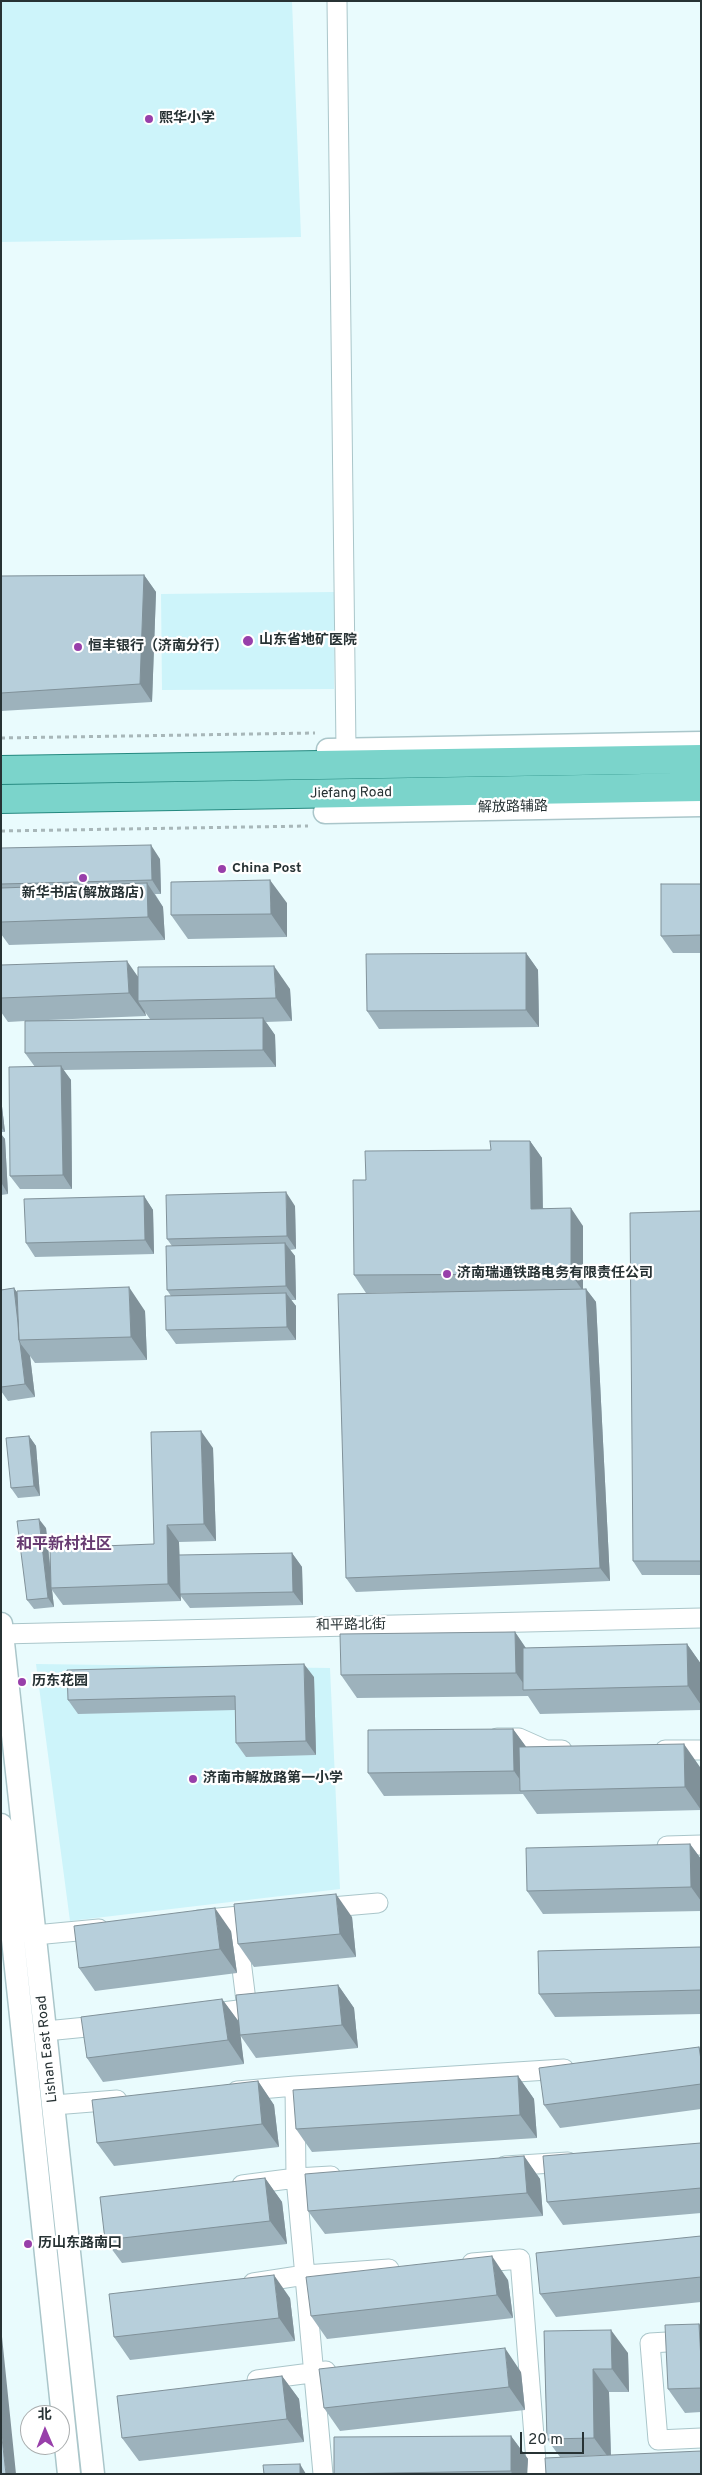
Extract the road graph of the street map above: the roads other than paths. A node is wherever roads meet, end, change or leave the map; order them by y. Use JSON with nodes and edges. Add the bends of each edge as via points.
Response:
{"nodes":[{"id":1,"x":337,"y":1,"type":"edge"},
{"id":2,"x":701,"y":743,"type":"edge"},
{"id":3,"x":337,"y":750,"type":"junction"},
{"id":4,"x":701,"y":759,"type":"edge"},
{"id":5,"x":296,"y":767,"type":"junction"},
{"id":6,"x":1,"y":770,"type":"edge"},
{"id":7,"x":701,"y":788,"type":"edge"},
{"id":8,"x":296,"y":794,"type":"junction"},
{"id":9,"x":1,"y":799,"type":"edge"},
{"id":10,"x":701,"y":805,"type":"edge"},
{"id":11,"x":325,"y":812,"type":"joint"},
{"id":12,"x":701,"y":1618,"type":"edge"},
{"id":13,"x":2,"y":1631,"type":"edge"},
{"id":14,"x":480,"y":1738,"type":"edge"},
{"id":15,"x":585,"y":1750,"type":"edge"},
{"id":16,"x":643,"y":1750,"type":"edge"},
{"id":17,"x":701,"y":1750,"type":"edge"},
{"id":18,"x":1,"y":1825,"type":"edge"},
{"id":19,"x":701,"y":1845,"type":"edge"},
{"id":20,"x":651,"y":1847,"type":"edge"},
{"id":21,"x":378,"y":1903,"type":"dead end"},
{"id":22,"x":302,"y":1910,"type":"edge"},
{"id":23,"x":274,"y":1913,"type":"edge"},
{"id":24,"x":236,"y":1916,"type":"junction"},
{"id":25,"x":178,"y":1922,"type":"edge"},
{"id":26,"x":121,"y":1927,"type":"edge"},
{"id":27,"x":35,"y":1935,"type":"junction"},
{"id":28,"x":285,"y":2005,"type":"edge"},
{"id":29,"x":247,"y":2009,"type":"junction"},
{"id":30,"x":190,"y":2016,"type":"edge"},
{"id":31,"x":122,"y":2023,"type":"edge"},
{"id":32,"x":46,"y":2031,"type":"junction"},
{"id":33,"x":582,"y":2068,"type":"edge"},
{"id":34,"x":295,"y":2086,"type":"junction"},
{"id":35,"x":218,"y":2092,"type":"edge"},
{"id":36,"x":131,"y":2099,"type":"edge"},
{"id":37,"x":54,"y":2105,"type":"junction"},
{"id":38,"x":582,"y":2161,"type":"edge"},
{"id":39,"x":484,"y":2167,"type":"edge"},
{"id":40,"x":346,"y":2175,"type":"edge"},
{"id":41,"x":296,"y":2178,"type":"junction"},
{"id":42,"x":220,"y":2188,"type":"edge"},
{"id":43,"x":452,"y":2264,"type":"edge"},
{"id":44,"x":403,"y":2268,"type":"edge"},
{"id":45,"x":305,"y":2275,"type":"junction"},
{"id":46,"x":238,"y":2285,"type":"edge"},
{"id":47,"x":701,"y":2340,"type":"edge"},
{"id":48,"x":528,"y":2354,"type":"junction"},
{"id":49,"x":508,"y":2355,"type":"edge"},
{"id":50,"x":343,"y":2369,"type":"edge"},
{"id":51,"x":314,"y":2372,"type":"junction"},
{"id":52,"x":238,"y":2383,"type":"edge"},
{"id":53,"x":701,"y":2438,"type":"edge"},
{"id":54,"x":534,"y":2442,"type":"junction"},
{"id":55,"x":515,"y":2443,"type":"dead end"},
{"id":56,"x":340,"y":2452,"type":"edge"},
{"id":57,"x":321,"y":2453,"type":"junction"},
{"id":58,"x":69,"y":2474,"type":"edge"},
{"id":59,"x":93,"y":2474,"type":"edge"},
{"id":60,"x":323,"y":2474,"type":"edge"},
{"id":61,"x":537,"y":2474,"type":"edge"}],
"edges":[{"from":1,"to":3,"type":"street"},
{"from":2,"to":3,"type":"street"},
{"from":3,"to":5,"type":"main road"},
{"from":4,"to":5,"type":"main road","name":"Jiefang Road"},
{"from":5,"to":6,"type":"main road","name":"Jiefang Road"},
{"from":7,"to":8,"type":"main road","name":"Jiefang Road"},
{"from":8,"to":9,"type":"main road","name":"Jiefang Road"},
{"from":8,"to":11,"type":"main road"},
{"from":10,"to":11,"type":"street","name":"解放路辅路"},
{"from":12,"to":13,"type":"street","name":"和平路北街"},
{"from":13,"to":27,"type":"street","name":"Lishan East Road"},
{"from":14,"to":15,"type":"street","via":[[518,1738],[546,1750]]},
{"from":16,"to":17,"type":"street"},
{"from":18,"to":58,"type":"street","name":"Lishan East Road"},
{"from":19,"to":20,"type":"street"},
{"from":21,"to":22,"type":"street"},
{"from":23,"to":24,"type":"street"},
{"from":24,"to":25,"type":"street"},
{"from":24,"to":29,"type":"street"},
{"from":26,"to":27,"type":"street"},
{"from":27,"to":32,"type":"street","name":"Lishan East Road"},
{"from":28,"to":29,"type":"street"},
{"from":29,"to":30,"type":"street"},
{"from":31,"to":32,"type":"street"},
{"from":32,"to":37,"type":"street","name":"Lishan East Road"},
{"from":33,"to":34,"type":"street"},
{"from":34,"to":35,"type":"street"},
{"from":34,"to":41,"type":"street"},
{"from":36,"to":37,"type":"street"},
{"from":37,"to":59,"type":"street","name":"Lishan East Road"},
{"from":38,"to":39,"type":"street"},
{"from":40,"to":41,"type":"street"},
{"from":41,"to":42,"type":"street"},
{"from":41,"to":45,"type":"street"},
{"from":43,"to":48,"type":"street","via":[[520,2259]]},
{"from":44,"to":45,"type":"street"},
{"from":45,"to":46,"type":"street"},
{"from":45,"to":51,"type":"street"},
{"from":47,"to":53,"type":"street","via":[[650,2343],[658,2440]]},
{"from":48,"to":49,"type":"street"},
{"from":48,"to":54,"type":"street"},
{"from":50,"to":51,"type":"street"},
{"from":51,"to":52,"type":"street"},
{"from":51,"to":57,"type":"street"},
{"from":54,"to":55,"type":"street"},
{"from":54,"to":61,"type":"street"},
{"from":56,"to":57,"type":"street"},
{"from":57,"to":60,"type":"street"}]}
